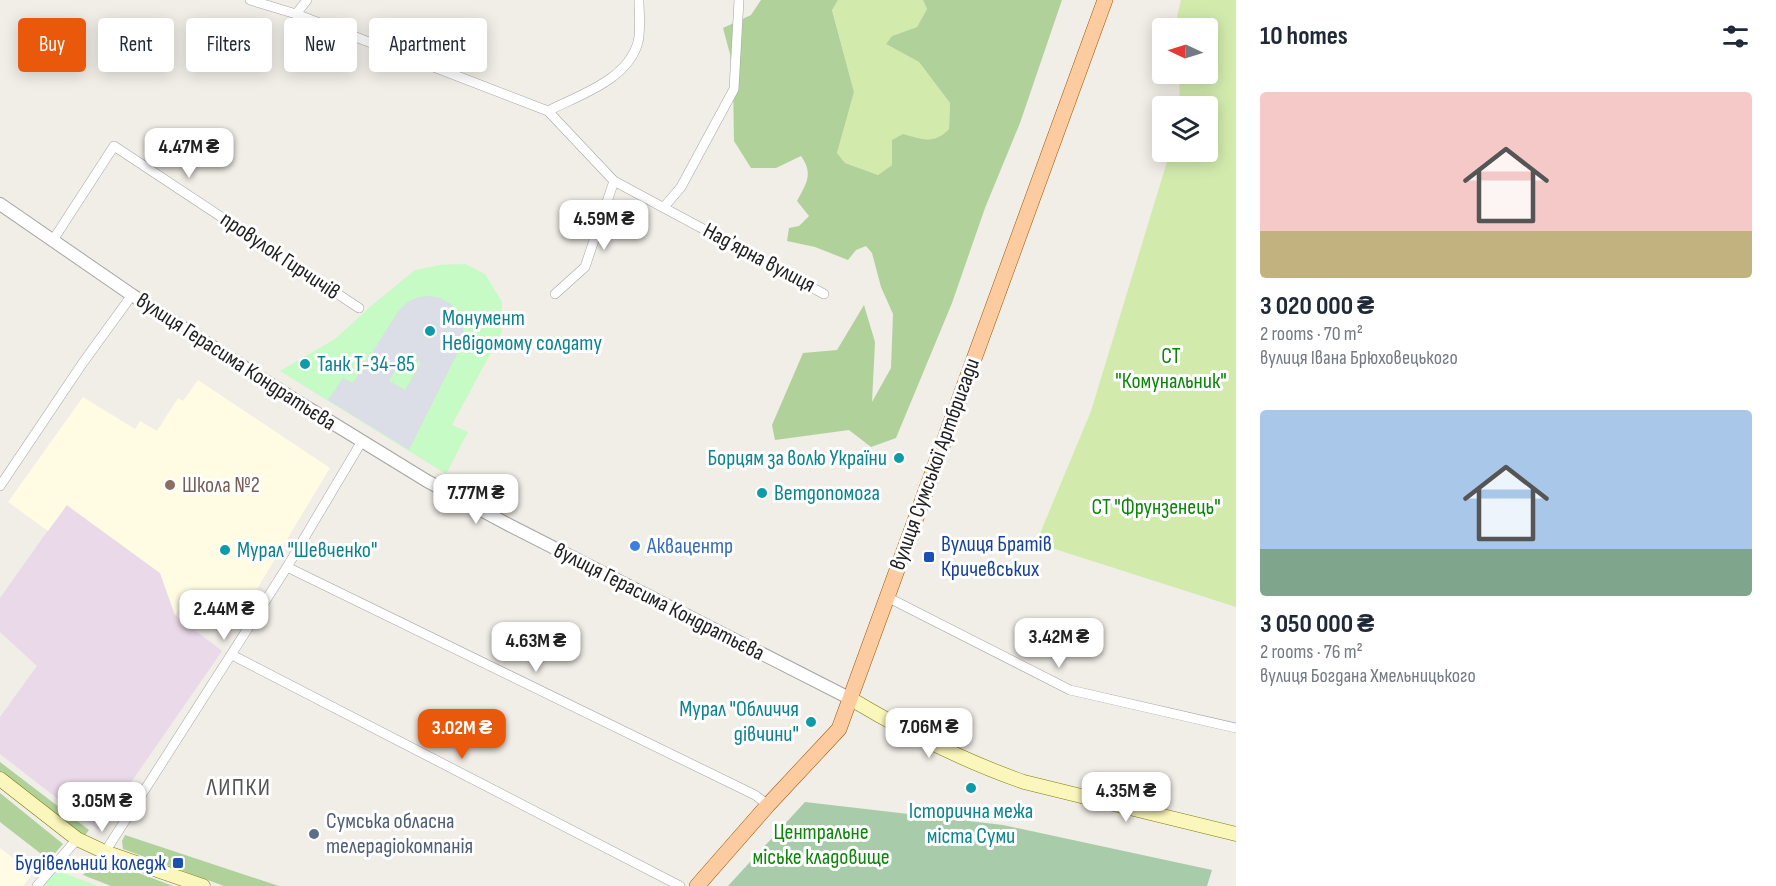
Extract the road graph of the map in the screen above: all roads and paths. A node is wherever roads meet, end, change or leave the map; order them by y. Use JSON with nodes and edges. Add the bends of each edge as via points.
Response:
{"nodes":[{"id":1,"x":250,"y":0,"type":"edge"},
{"id":2,"x":307,"y":0,"type":"edge"},
{"id":3,"x":639,"y":0,"type":"edge"},
{"id":4,"x":739,"y":0,"type":"edge"},
{"id":5,"x":1106,"y":0,"type":"edge"},
{"id":6,"x":296,"y":14,"type":"junction"},
{"id":7,"x":548,"y":111,"type":"junction"},
{"id":8,"x":614,"y":181,"type":"junction"},
{"id":9,"x":0,"y":204,"type":"edge"},
{"id":10,"x":664,"y":207,"type":"junction"},
{"id":11,"x":53,"y":240,"type":"junction"},
{"id":12,"x":555,"y":294,"type":"dead end"},
{"id":13,"x":824,"y":294,"type":"dead end"},
{"id":14,"x":132,"y":295,"type":"junction"},
{"id":15,"x":359,"y":308,"type":"dead end"},
{"id":16,"x":362,"y":441,"type":"junction"},
{"id":17,"x":0,"y":486,"type":"edge"},
{"id":18,"x":287,"y":567,"type":"junction"},
{"id":19,"x":887,"y":597,"type":"junction"},
{"id":20,"x":232,"y":655,"type":"junction"},
{"id":21,"x":851,"y":699,"type":"junction"},
{"id":22,"x":1236,"y":728,"type":"edge"},
{"id":23,"x":0,"y":779,"type":"edge"},
{"id":24,"x":768,"y":805,"type":"junction"},
{"id":25,"x":1236,"y":834,"type":"edge"},
{"id":26,"x":76,"y":839,"type":"junction"},
{"id":27,"x":105,"y":852,"type":"junction"},
{"id":28,"x":37,"y":886,"type":"edge"},
{"id":29,"x":204,"y":886,"type":"edge"},
{"id":30,"x":680,"y":886,"type":"edge"},
{"id":31,"x":697,"y":886,"type":"edge"}],
"edges":[{"from":1,"to":6,"type":"street","name":"Надʼярна вулиця"},
{"from":2,"to":6,"type":"street"},
{"from":3,"to":7,"type":"street","via":[[638,42],[628,61],[609,79]]},
{"from":4,"to":10,"type":"street","via":[[734,89],[681,187]]},
{"from":5,"to":19,"type":"main road","name":"вулиця Сумської Артбригади"},
{"from":6,"to":7,"type":"street","name":"Надʼярна вулиця"},
{"from":7,"to":8,"type":"street","name":"Надʼярна вулиця"},
{"from":8,"to":10,"type":"street","name":"Надʼярна вулиця"},
{"from":8,"to":12,"type":"street","via":[[585,267]]},
{"from":9,"to":11,"type":"street","name":"вулиця Герасима Кондратьєва"},
{"from":10,"to":13,"type":"street","name":"Надʼярна вулиця"},
{"from":11,"to":14,"type":"street","name":"вулиця Герасима Кондратьєва"},
{"from":11,"to":15,"type":"street","name":"провулок Гирчичів","via":[[114,146]]},
{"from":14,"to":16,"type":"street","name":"вулиця Герасима Кондратьєва"},
{"from":14,"to":17,"type":"street"},
{"from":16,"to":18,"type":"street"},
{"from":16,"to":21,"type":"street","name":"вулиця Герасима Кондратьєва","via":[[426,481],[511,526]]},
{"from":18,"to":20,"type":"street"},
{"from":18,"to":24,"type":"street","via":[[755,795]]},
{"from":19,"to":21,"type":"main road","name":"вулиця Сумської Артбригади"},
{"from":19,"to":22,"type":"street","via":[[1070,690]]},
{"from":20,"to":27,"type":"street"},
{"from":20,"to":30,"type":"street"},
{"from":21,"to":24,"type":"main road","name":"вулиця Сумської Артбригади","via":[[839,729]]},
{"from":21,"to":25,"type":"main road","name":"вулиця Герасима Кондратьєва","via":[[894,725],[998,773]]},
{"from":23,"to":26,"type":"main road"},
{"from":24,"to":31,"type":"main road","name":"вулиця Сумської Артбригади"},
{"from":26,"to":27,"type":"main road"},
{"from":26,"to":28,"type":"street"},
{"from":27,"to":29,"type":"main road"}]}
